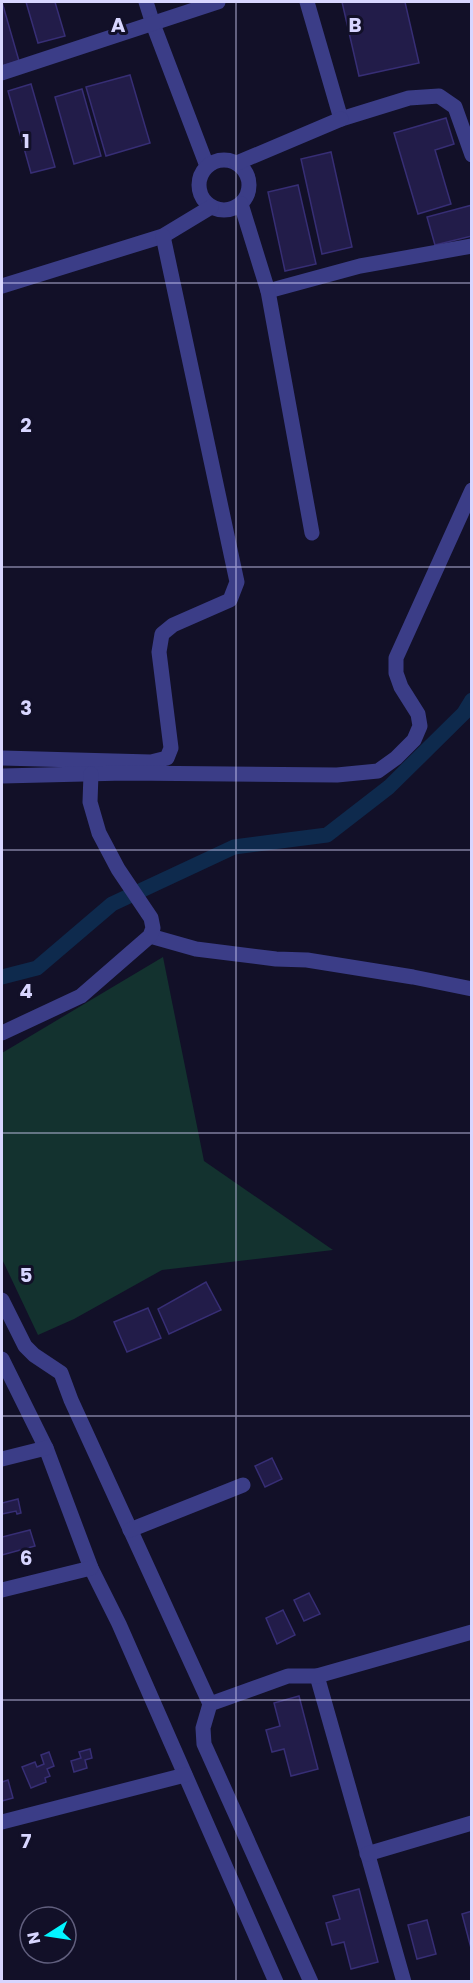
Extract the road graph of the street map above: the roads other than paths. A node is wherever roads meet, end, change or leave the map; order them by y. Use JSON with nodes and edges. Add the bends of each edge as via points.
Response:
{"nodes":[{"id":1,"x":146,"y":2,"type":"edge"},
{"id":2,"x":218,"y":2,"type":"edge"},
{"id":3,"x":307,"y":2,"type":"edge"},
{"id":4,"x":153,"y":24,"type":"junction"},
{"id":5,"x":2,"y":73,"type":"edge"},
{"id":6,"x":341,"y":119,"type":"junction"},
{"id":7,"x":471,"y":155,"type":"edge"},
{"id":8,"x":237,"y":163,"type":"junction"},
{"id":9,"x":207,"y":166,"type":"junction"},
{"id":10,"x":241,"y":204,"type":"junction"},
{"id":11,"x":212,"y":207,"type":"junction"},
{"id":12,"x":163,"y":237,"type":"junction"},
{"id":13,"x":471,"y":246,"type":"edge"},
{"id":14,"x":2,"y":286,"type":"edge"},
{"id":15,"x":268,"y":291,"type":"junction"},
{"id":16,"x":471,"y":490,"type":"edge"},
{"id":17,"x":312,"y":533,"type":"dead end"},
{"id":18,"x":2,"y":758,"type":"edge"},
{"id":19,"x":91,"y":774,"type":"junction"},
{"id":20,"x":2,"y":776,"type":"edge"},
{"id":21,"x":150,"y":936,"type":"junction"},
{"id":22,"x":471,"y":989,"type":"edge"},
{"id":23,"x":2,"y":1033,"type":"edge"},
{"id":24,"x":2,"y":1300,"type":"edge"},
{"id":25,"x":2,"y":1359,"type":"edge"},
{"id":26,"x":46,"y":1448,"type":"junction"},
{"id":27,"x":2,"y":1459,"type":"edge"},
{"id":28,"x":243,"y":1485,"type":"dead end"},
{"id":29,"x":130,"y":1530,"type":"junction"},
{"id":30,"x":91,"y":1568,"type":"junction"},
{"id":31,"x":2,"y":1590,"type":"edge"},
{"id":32,"x":471,"y":1632,"type":"edge"},
{"id":33,"x":316,"y":1676,"type":"junction"},
{"id":34,"x":210,"y":1704,"type":"junction"},
{"id":35,"x":185,"y":1776,"type":"junction"},
{"id":36,"x":2,"y":1822,"type":"edge"},
{"id":37,"x":471,"y":1823,"type":"edge"},
{"id":38,"x":367,"y":1854,"type":"junction"},
{"id":39,"x":276,"y":1982,"type":"edge"},
{"id":40,"x":311,"y":1982,"type":"edge"},
{"id":41,"x":404,"y":1982,"type":"edge"}],
"edges":[{"from":1,"to":4,"type":"street"},
{"from":2,"to":4,"type":"street"},
{"from":3,"to":6,"type":"street"},
{"from":4,"to":5,"type":"street"},
{"from":4,"to":9,"type":"street"},
{"from":6,"to":7,"type":"street","via":[[409,99],[439,96],[455,107]]},
{"from":6,"to":8,"type":"street"},
{"from":8,"to":9,"type":"street","via":[[217,161]]},
{"from":8,"to":10,"type":"street","via":[[250,188]]},
{"from":9,"to":11,"type":"street","via":[[199,188]]},
{"from":10,"to":11,"type":"street","via":[[227,211]]},
{"from":10,"to":15,"type":"street"},
{"from":11,"to":12,"type":"street"},
{"from":12,"to":14,"type":"street"},
{"from":12,"to":18,"type":"street","via":[[237,582],[230,600],[173,625],[162,634],[159,652],[171,748],[167,758],[152,762]]},
{"from":13,"to":15,"type":"street","via":[[360,266]]},
{"from":15,"to":17,"type":"street"},
{"from":16,"to":19,"type":"street","via":[[396,658],[396,673],[418,714],[420,726],[414,740],[387,766],[378,771],[338,775]]},
{"from":19,"to":20,"type":"street"},
{"from":19,"to":21,"type":"street","via":[[94,818],[109,854],[151,918]]},
{"from":21,"to":22,"type":"street","via":[[195,949],[307,960]]},
{"from":21,"to":23,"type":"street","via":[[81,996]]},
{"from":24,"to":29,"type":"street","via":[[25,1346],[61,1373]]},
{"from":25,"to":26,"type":"street"},
{"from":26,"to":27,"type":"street"},
{"from":26,"to":30,"type":"street"},
{"from":28,"to":29,"type":"street"},
{"from":29,"to":34,"type":"street"},
{"from":30,"to":31,"type":"street"},
{"from":30,"to":35,"type":"street","via":[[120,1624]]},
{"from":32,"to":33,"type":"street"},
{"from":33,"to":34,"type":"street","via":[[288,1676]]},
{"from":33,"to":38,"type":"street"},
{"from":34,"to":40,"type":"street","via":[[203,1728],[204,1744]]},
{"from":35,"to":36,"type":"street"},
{"from":35,"to":39,"type":"street"},
{"from":37,"to":38,"type":"street"},
{"from":38,"to":41,"type":"street"}]}
